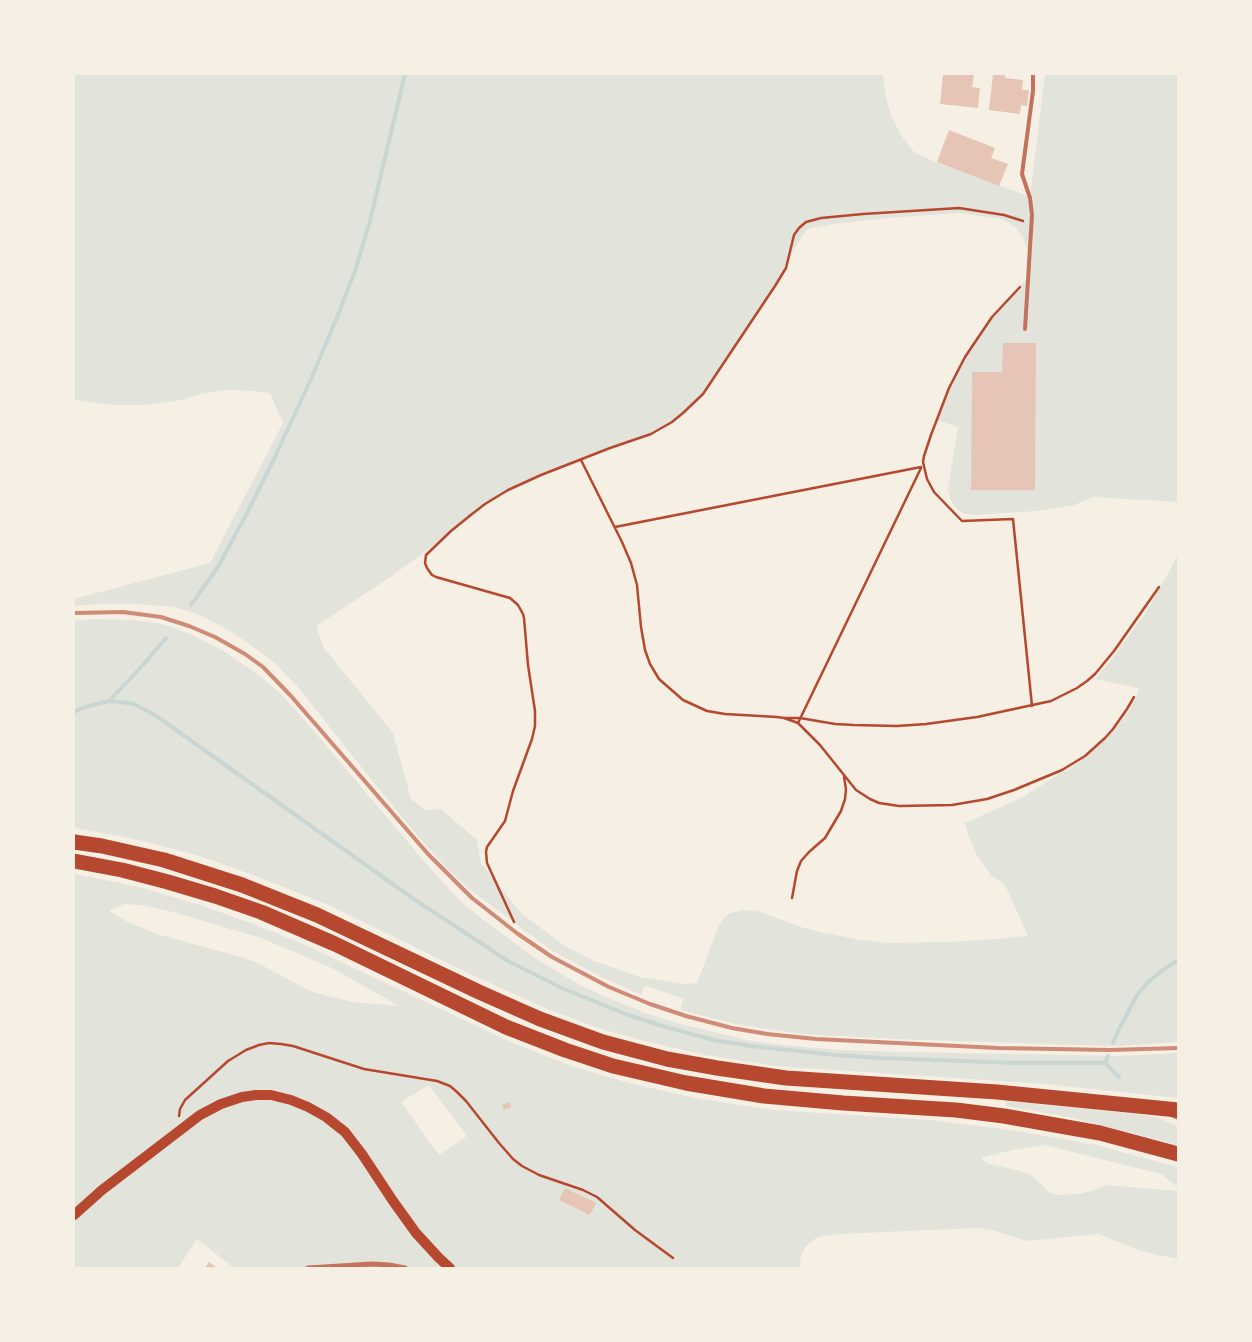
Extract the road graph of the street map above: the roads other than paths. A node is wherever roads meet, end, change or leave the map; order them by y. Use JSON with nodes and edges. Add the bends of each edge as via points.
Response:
{"nodes":[{"id":1,"x":1033,"y":74,"type":"edge"},
{"id":2,"x":1025,"y":329,"type":"dead end"},
{"id":3,"x":74,"y":842,"type":"edge"},
{"id":4,"x":74,"y":862,"type":"edge"},
{"id":5,"x":1150,"y":1107,"type":"junction"},
{"id":6,"x":1178,"y":1110,"type":"edge"},
{"id":7,"x":1178,"y":1118,"type":"edge"},
{"id":8,"x":1178,"y":1154,"type":"edge"},
{"id":9,"x":74,"y":1216,"type":"edge"},
{"id":10,"x":308,"y":1268,"type":"edge"},
{"id":11,"x":405,"y":1268,"type":"edge"},
{"id":12,"x":450,"y":1268,"type":"edge"}],
"edges":[{"from":1,"to":2,"type":"lane","via":[[1022,174],[1032,216]]},
{"from":3,"to":5,"type":"highway","via":[[164,860],[242,885],[317,915],[533,1016],[651,1055],[724,1070],[786,1078],[997,1092]]},
{"from":4,"to":8,"type":"highway","via":[[175,884],[260,912],[335,944],[513,1030],[613,1066],[764,1096],[1004,1116],[1092,1132]]},
{"from":5,"to":6,"type":"highway"},
{"from":5,"to":7,"type":"lane"},
{"from":9,"to":12,"type":"main road","via":[[92,1198],[200,1115],[237,1098],[266,1095],[296,1102],[338,1126],[362,1154],[426,1245]]},
{"from":10,"to":11,"type":"street","via":[[372,1264]]}]}
